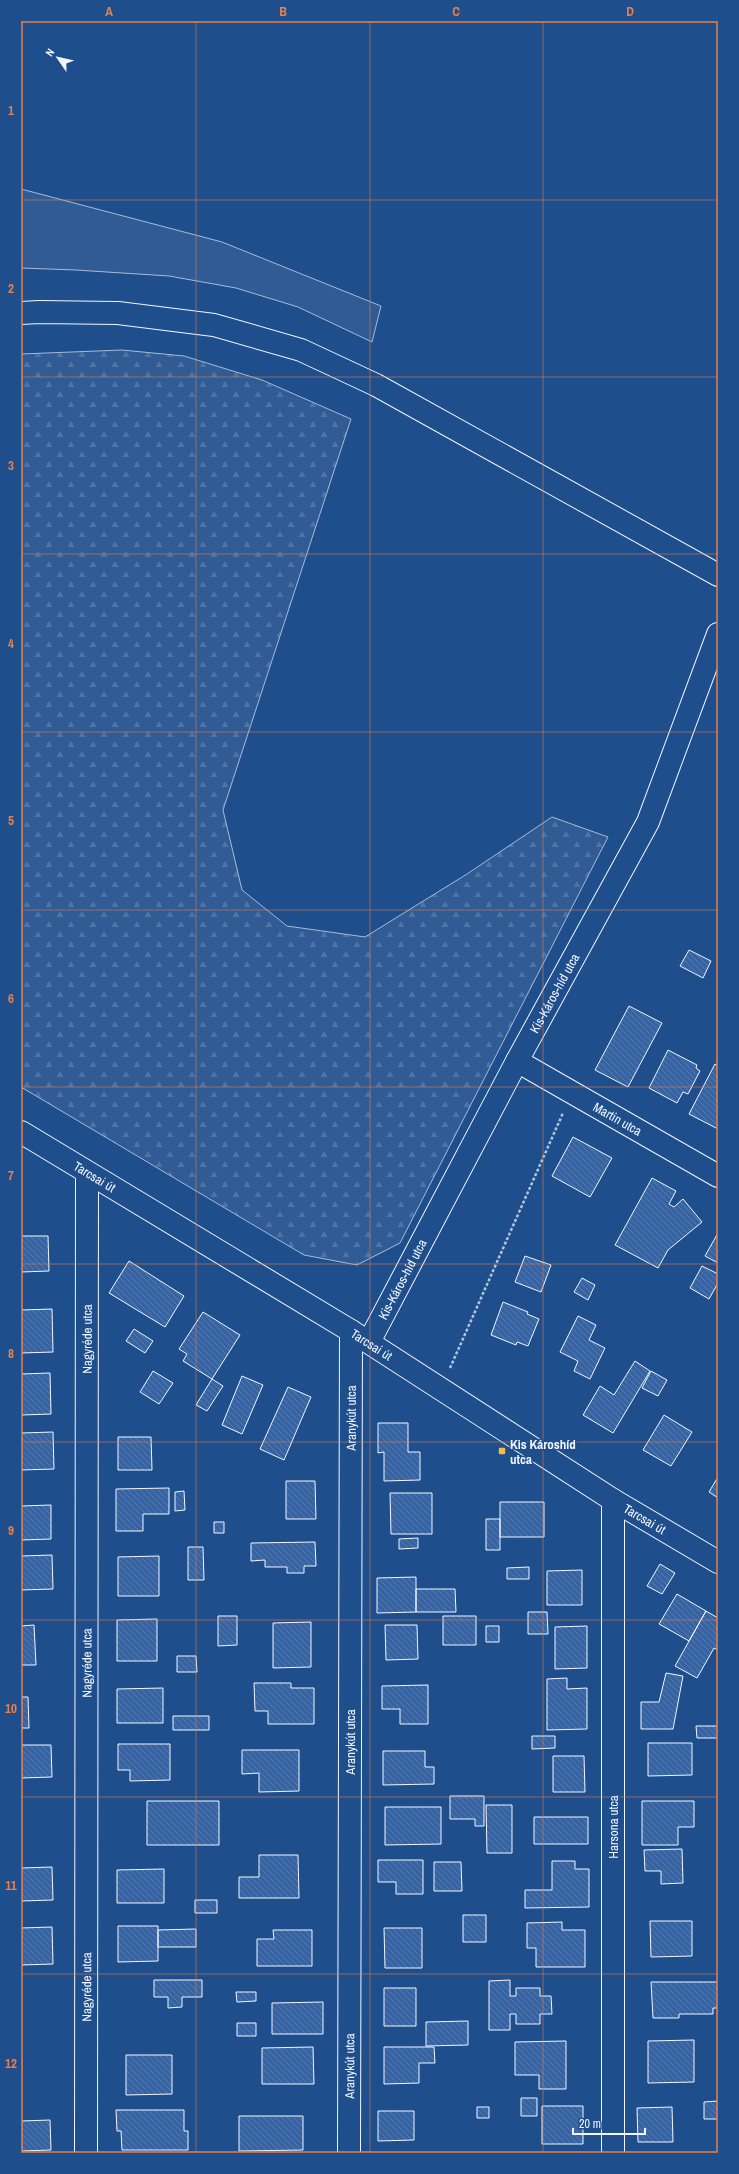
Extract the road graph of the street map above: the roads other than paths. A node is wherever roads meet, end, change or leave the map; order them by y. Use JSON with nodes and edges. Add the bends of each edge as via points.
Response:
{"nodes":[{"id":1,"x":21,"y":313,"type":"edge"},
{"id":2,"x":718,"y":575,"type":"edge"},
{"id":3,"x":718,"y":634,"type":"edge"},
{"id":4,"x":517,"y":1061,"type":"junction"},
{"id":5,"x":21,"y":1132,"type":"edge"},
{"id":6,"x":87,"y":1173,"type":"junction"},
{"id":7,"x":718,"y":1176,"type":"edge"},
{"id":8,"x":360,"y":1337,"type":"junction"},
{"id":9,"x":613,"y":1500,"type":"junction"},
{"id":10,"x":718,"y":1562,"type":"edge"},
{"id":11,"x":86,"y":2153,"type":"edge"},
{"id":12,"x":349,"y":2153,"type":"edge"},
{"id":13,"x":613,"y":2153,"type":"edge"}],
"edges":[{"from":1,"to":2,"type":"street","via":[[118,313],[214,325],[301,350],[376,385]]},
{"from":3,"to":4,"type":"street","name":"Kis-Káros-híd utca","via":[[648,822]]},
{"from":4,"to":7,"type":"street","name":"Martin utca"},
{"from":4,"to":8,"type":"street","name":"Kis-Káros-híd utca"},
{"from":5,"to":6,"type":"street","name":"Tarcsai út"},
{"from":6,"to":8,"type":"street","name":"Tarcsai út"},
{"from":6,"to":11,"type":"street","name":"Nagyréde utca"},
{"from":8,"to":9,"type":"street","name":"Tarcsai út"},
{"from":8,"to":12,"type":"street","name":"Aranykút utca"},
{"from":9,"to":10,"type":"street","name":"Tarcsai út"},
{"from":9,"to":13,"type":"street","name":"Harsona utca"}]}
